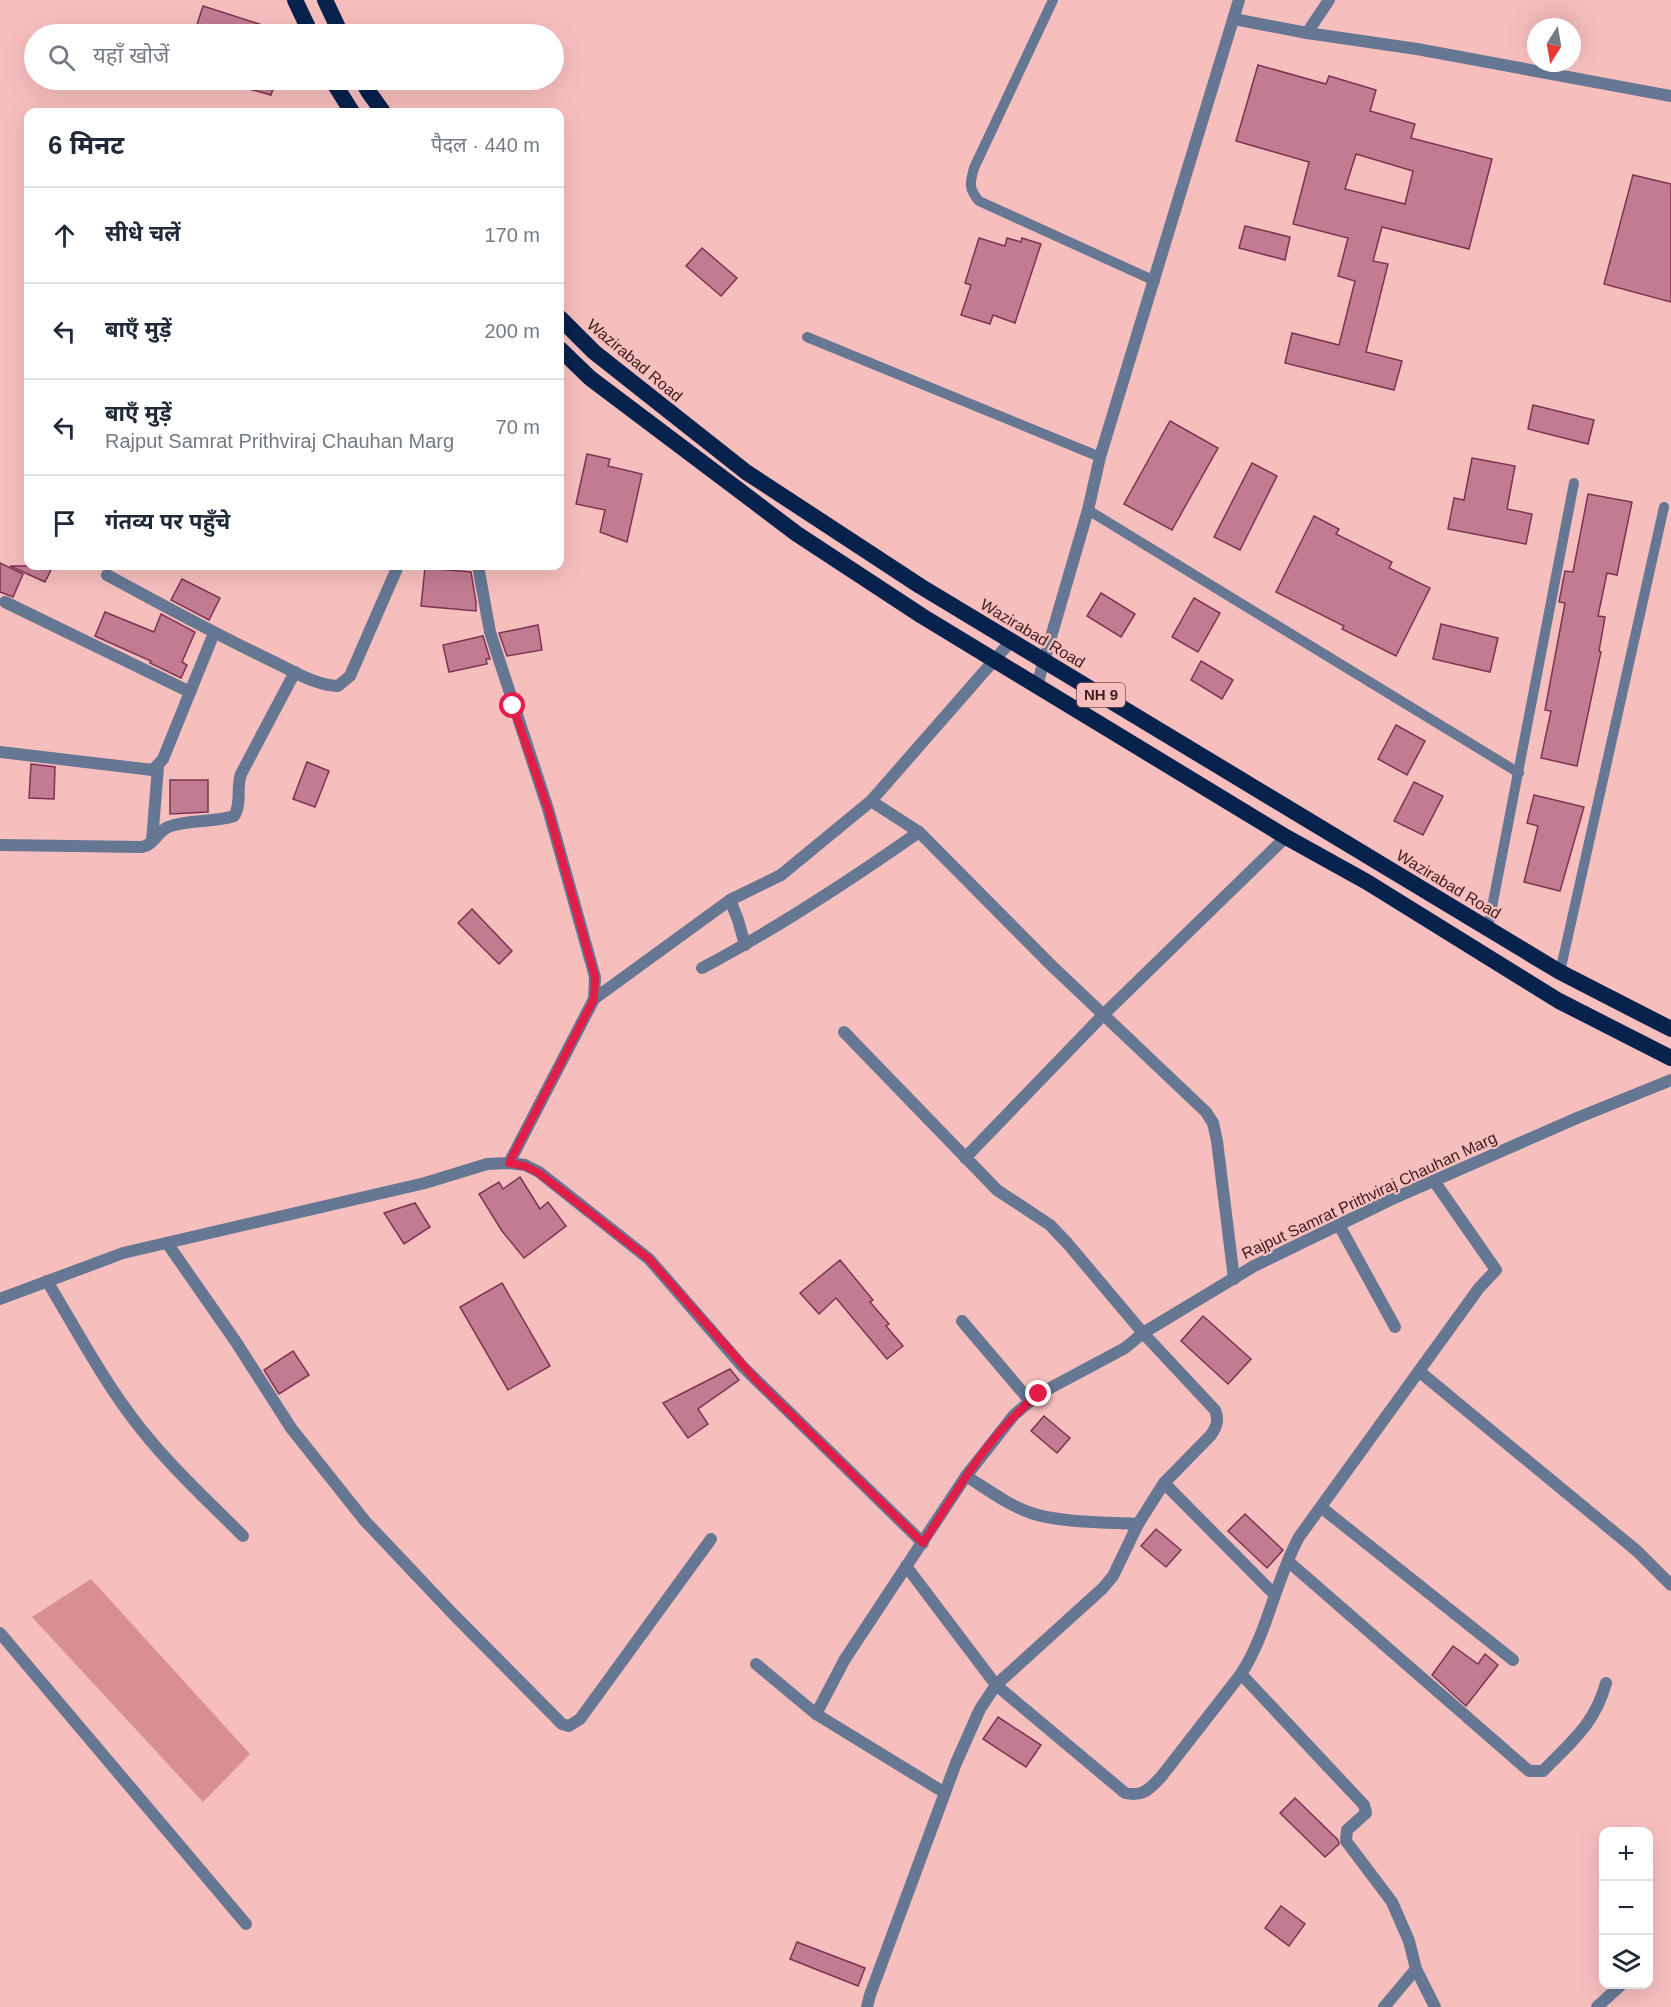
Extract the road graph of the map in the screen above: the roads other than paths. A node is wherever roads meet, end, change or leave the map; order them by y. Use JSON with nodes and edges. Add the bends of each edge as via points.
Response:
{"nodes":[{"id":1,"x":295,"y":0,"type":"edge"},
{"id":2,"x":325,"y":0,"type":"edge"},
{"id":3,"x":1053,"y":0,"type":"edge"},
{"id":4,"x":1239,"y":0,"type":"edge"},
{"id":5,"x":1329,"y":0,"type":"edge"},
{"id":6,"x":1234,"y":19,"type":"junction"},
{"id":7,"x":306,"y":24,"type":"edge"},
{"id":8,"x":336,"y":24,"type":"edge"},
{"id":9,"x":1307,"y":33,"type":"junction"},
{"id":10,"x":338,"y":90,"type":"edge"},
{"id":11,"x":367,"y":90,"type":"edge"},
{"id":12,"x":1671,"y":96,"type":"edge"},
{"id":13,"x":350,"y":108,"type":"edge"},
{"id":14,"x":380,"y":108,"type":"edge"},
{"id":15,"x":1155,"y":281,"type":"junction"},
{"id":16,"x":564,"y":322,"type":"edge"},
{"id":17,"x":807,"y":337,"type":"dead end"},
{"id":18,"x":564,"y":353,"type":"edge"},
{"id":19,"x":1100,"y":457,"type":"junction"},
{"id":20,"x":1574,"y":483,"type":"dead end"},
{"id":21,"x":1664,"y":507,"type":"dead end"},
{"id":22,"x":1088,"y":510,"type":"junction"},
{"id":23,"x":396,"y":570,"type":"edge"},
{"id":24,"x":479,"y":570,"type":"edge"},
{"id":25,"x":107,"y":575,"type":"dead end"},
{"id":26,"x":5,"y":602,"type":"dead end"},
{"id":27,"x":214,"y":633,"type":"junction"},
{"id":28,"x":1011,"y":641,"type":"junction"},
{"id":29,"x":996,"y":660,"type":"junction"},
{"id":30,"x":1044,"y":660,"type":"junction"},
{"id":31,"x":295,"y":672,"type":"junction"},
{"id":32,"x":1037,"y":685,"type":"junction"},
{"id":33,"x":190,"y":692,"type":"junction"},
{"id":34,"x":0,"y":752,"type":"edge"},
{"id":35,"x":158,"y":767,"type":"junction"},
{"id":36,"x":1519,"y":773,"type":"junction"},
{"id":37,"x":871,"y":801,"type":"junction"},
{"id":38,"x":919,"y":832,"type":"junction"},
{"id":39,"x":1286,"y":837,"type":"junction"},
{"id":40,"x":152,"y":843,"type":"junction"},
{"id":41,"x":0,"y":845,"type":"edge"},
{"id":42,"x":730,"y":900,"type":"junction"},
{"id":43,"x":1488,"y":928,"type":"junction"},
{"id":44,"x":745,"y":945,"type":"junction"},
{"id":45,"x":702,"y":968,"type":"dead end"},
{"id":46,"x":1560,"y":972,"type":"junction"},
{"id":47,"x":594,"y":999,"type":"junction"},
{"id":48,"x":1104,"y":1014,"type":"junction"},
{"id":49,"x":1671,"y":1029,"type":"edge"},
{"id":50,"x":844,"y":1032,"type":"dead end"},
{"id":51,"x":1671,"y":1058,"type":"edge"},
{"id":52,"x":1671,"y":1080,"type":"edge"},
{"id":53,"x":965,"y":1158,"type":"junction"},
{"id":54,"x":509,"y":1163,"type":"junction"},
{"id":55,"x":1434,"y":1181,"type":"junction"},
{"id":56,"x":1339,"y":1225,"type":"junction"},
{"id":57,"x":167,"y":1243,"type":"junction"},
{"id":58,"x":1234,"y":1279,"type":"junction"},
{"id":59,"x":48,"y":1281,"type":"junction"},
{"id":60,"x":0,"y":1299,"type":"edge"},
{"id":61,"x":962,"y":1321,"type":"dead end"},
{"id":62,"x":1395,"y":1327,"type":"dead end"},
{"id":63,"x":1143,"y":1333,"type":"junction"},
{"id":64,"x":1420,"y":1372,"type":"junction"},
{"id":65,"x":1030,"y":1401,"type":"junction"},
{"id":66,"x":966,"y":1476,"type":"junction"},
{"id":67,"x":1164,"y":1483,"type":"junction"},
{"id":68,"x":1322,"y":1508,"type":"junction"},
{"id":69,"x":1138,"y":1524,"type":"junction"},
{"id":70,"x":243,"y":1536,"type":"dead end"},
{"id":71,"x":711,"y":1539,"type":"dead end"},
{"id":72,"x":923,"y":1543,"type":"junction"},
{"id":73,"x":1289,"y":1562,"type":"junction"},
{"id":74,"x":906,"y":1566,"type":"junction"},
{"id":75,"x":1671,"y":1585,"type":"edge"},
{"id":76,"x":1274,"y":1594,"type":"junction"},
{"id":77,"x":0,"y":1633,"type":"edge"},
{"id":78,"x":1513,"y":1660,"type":"dead end"},
{"id":79,"x":756,"y":1664,"type":"dead end"},
{"id":80,"x":1241,"y":1674,"type":"junction"},
{"id":81,"x":1606,"y":1683,"type":"dead end"},
{"id":82,"x":996,"y":1685,"type":"junction"},
{"id":83,"x":816,"y":1714,"type":"junction"},
{"id":84,"x":945,"y":1792,"type":"junction"},
{"id":85,"x":246,"y":1924,"type":"dead end"},
{"id":86,"x":1416,"y":1969,"type":"junction"},
{"id":87,"x":1617,"y":1989,"type":"edge"},
{"id":88,"x":867,"y":2007,"type":"edge"},
{"id":89,"x":1384,"y":2007,"type":"edge"},
{"id":90,"x":1435,"y":2007,"type":"edge"},
{"id":91,"x":1597,"y":2007,"type":"edge"}],
"edges":[{"from":1,"to":7,"type":"highway"},
{"from":2,"to":8,"type":"highway"},
{"from":3,"to":15,"type":"lane","via":[[974,168],[971,192],[979,201]]},
{"from":4,"to":6,"type":"street"},
{"from":5,"to":9,"type":"street"},
{"from":6,"to":9,"type":"street"},
{"from":6,"to":15,"type":"street"},
{"from":9,"to":12,"type":"street"},
{"from":10,"to":13,"type":"highway"},
{"from":11,"to":14,"type":"highway"},
{"from":15,"to":19,"type":"street"},
{"from":16,"to":28,"type":"highway","name":"Wazirabad Road","number":"NH 9","via":[[594,352],[746,472]]},
{"from":17,"to":19,"type":"lane"},
{"from":18,"to":29,"type":"highway","number":"NH 9","via":[[590,378],[797,534]]},
{"from":19,"to":22,"type":"street"},
{"from":20,"to":36,"type":"lane"},
{"from":21,"to":46,"type":"lane"},
{"from":22,"to":30,"type":"street"},
{"from":22,"to":36,"type":"lane"},
{"from":23,"to":31,"type":"street","via":[[344,683],[331,686]]},
{"from":24,"to":47,"type":"street","via":[[493,643],[548,809],[592,962]]},
{"from":25,"to":27,"type":"street"},
{"from":26,"to":33,"type":"street"},
{"from":27,"to":31,"type":"street"},
{"from":27,"to":33,"type":"street"},
{"from":28,"to":29,"type":"street"},
{"from":28,"to":30,"type":"highway","name":"Wazirabad Road","number":"NH 9"},
{"from":29,"to":32,"type":"highway","number":"NH 9"},
{"from":29,"to":37,"type":"street"},
{"from":30,"to":32,"type":"street"},
{"from":30,"to":43,"type":"highway","name":"Wazirabad Road","number":"NH 9"},
{"from":31,"to":40,"type":"street","via":[[241,774],[237,814],[169,827]]},
{"from":32,"to":39,"type":"highway","number":"NH 9"},
{"from":33,"to":35,"type":"street"},
{"from":34,"to":35,"type":"street","via":[[145,771]]},
{"from":35,"to":40,"type":"street"},
{"from":36,"to":43,"type":"lane"},
{"from":37,"to":38,"type":"street"},
{"from":37,"to":42,"type":"street","via":[[781,875]]},
{"from":38,"to":44,"type":"street","via":[[837,889]]},
{"from":38,"to":48,"type":"street"},
{"from":39,"to":48,"type":"street"},
{"from":39,"to":51,"type":"highway","number":"NH 9","via":[[1367,882],[1559,1001]]},
{"from":40,"to":41,"type":"street","via":[[142,847]]},
{"from":42,"to":44,"type":"street"},
{"from":42,"to":47,"type":"street"},
{"from":43,"to":46,"type":"highway","name":"Wazirabad Road","number":"NH 9"},
{"from":44,"to":45,"type":"street"},
{"from":46,"to":49,"type":"highway","name":"Wazirabad Road","number":"NH 9"},
{"from":47,"to":54,"type":"street"},
{"from":48,"to":53,"type":"street"},
{"from":48,"to":58,"type":"street","via":[[1195,1100],[1212,1123]]},
{"from":50,"to":53,"type":"street"},
{"from":52,"to":55,"type":"street","name":"Rajput Samrat Prithviraj Chauhan Marg"},
{"from":53,"to":63,"type":"street","via":[[997,1190],[1050,1226]]},
{"from":54,"to":57,"type":"street","via":[[487,1164],[425,1183]]},
{"from":54,"to":72,"type":"street","via":[[539,1173],[649,1259],[757,1381]]},
{"from":55,"to":56,"type":"street","name":"Rajput Samrat Prithviraj Chauhan Marg"},
{"from":55,"to":64,"type":"street","via":[[1496,1270]]},
{"from":56,"to":58,"type":"street","name":"Rajput Samrat Prithviraj Chauhan Marg"},
{"from":56,"to":62,"type":"street"},
{"from":57,"to":59,"type":"street","via":[[123,1253]]},
{"from":57,"to":71,"type":"street","via":[[291,1428],[365,1521],[562,1724],[569,1726],[580,1719]]},
{"from":58,"to":63,"type":"street","name":"Rajput Samrat Prithviraj Chauhan Marg"},
{"from":59,"to":60,"type":"street"},
{"from":59,"to":70,"type":"street","via":[[141,1430]]},
{"from":61,"to":65,"type":"street"},
{"from":63,"to":65,"type":"street","name":"Rajput Samrat Prithviraj Chauhan Marg","via":[[1125,1348]]},
{"from":63,"to":67,"type":"street","via":[[1215,1410],[1218,1419],[1211,1434]]},
{"from":64,"to":68,"type":"street"},
{"from":64,"to":75,"type":"street","via":[[1637,1551]]},
{"from":65,"to":66,"type":"street","name":"Rajput Samrat Prithviraj Chauhan Marg","via":[[1014,1415]]},
{"from":66,"to":69,"type":"street","via":[[1032,1513]]},
{"from":66,"to":72,"type":"street","name":"Rajput Samrat Prithviraj Chauhan Marg"},
{"from":67,"to":69,"type":"street"},
{"from":67,"to":76,"type":"street"},
{"from":68,"to":73,"type":"street","via":[[1299,1537]]},
{"from":68,"to":78,"type":"street"},
{"from":69,"to":82,"type":"street","via":[[1113,1576],[1103,1588]]},
{"from":72,"to":74,"type":"street","name":"Rajput Samrat Prithviraj Chauhan Marg"},
{"from":73,"to":76,"type":"street"},
{"from":73,"to":81,"type":"street","via":[[1529,1771],[1543,1771],[1587,1725]]},
{"from":74,"to":82,"type":"street"},
{"from":74,"to":83,"type":"street","name":"Rajput Samrat Prithviraj Chauhan Marg","via":[[845,1659]]},
{"from":76,"to":80,"type":"street","via":[[1259,1642]]},
{"from":77,"to":85,"type":"street"},
{"from":79,"to":83,"type":"street"},
{"from":80,"to":82,"type":"street","via":[[1161,1777],[1137,1796],[1125,1793]]},
{"from":80,"to":86,"type":"street","via":[[1364,1804],[1366,1813],[1347,1830],[1346,1841],[1392,1902]]},
{"from":82,"to":84,"type":"street","via":[[980,1709]]},
{"from":83,"to":84,"type":"street"},
{"from":84,"to":88,"type":"street"},
{"from":86,"to":89,"type":"street"},
{"from":86,"to":90,"type":"street"},
{"from":87,"to":91,"type":"street"}]}
